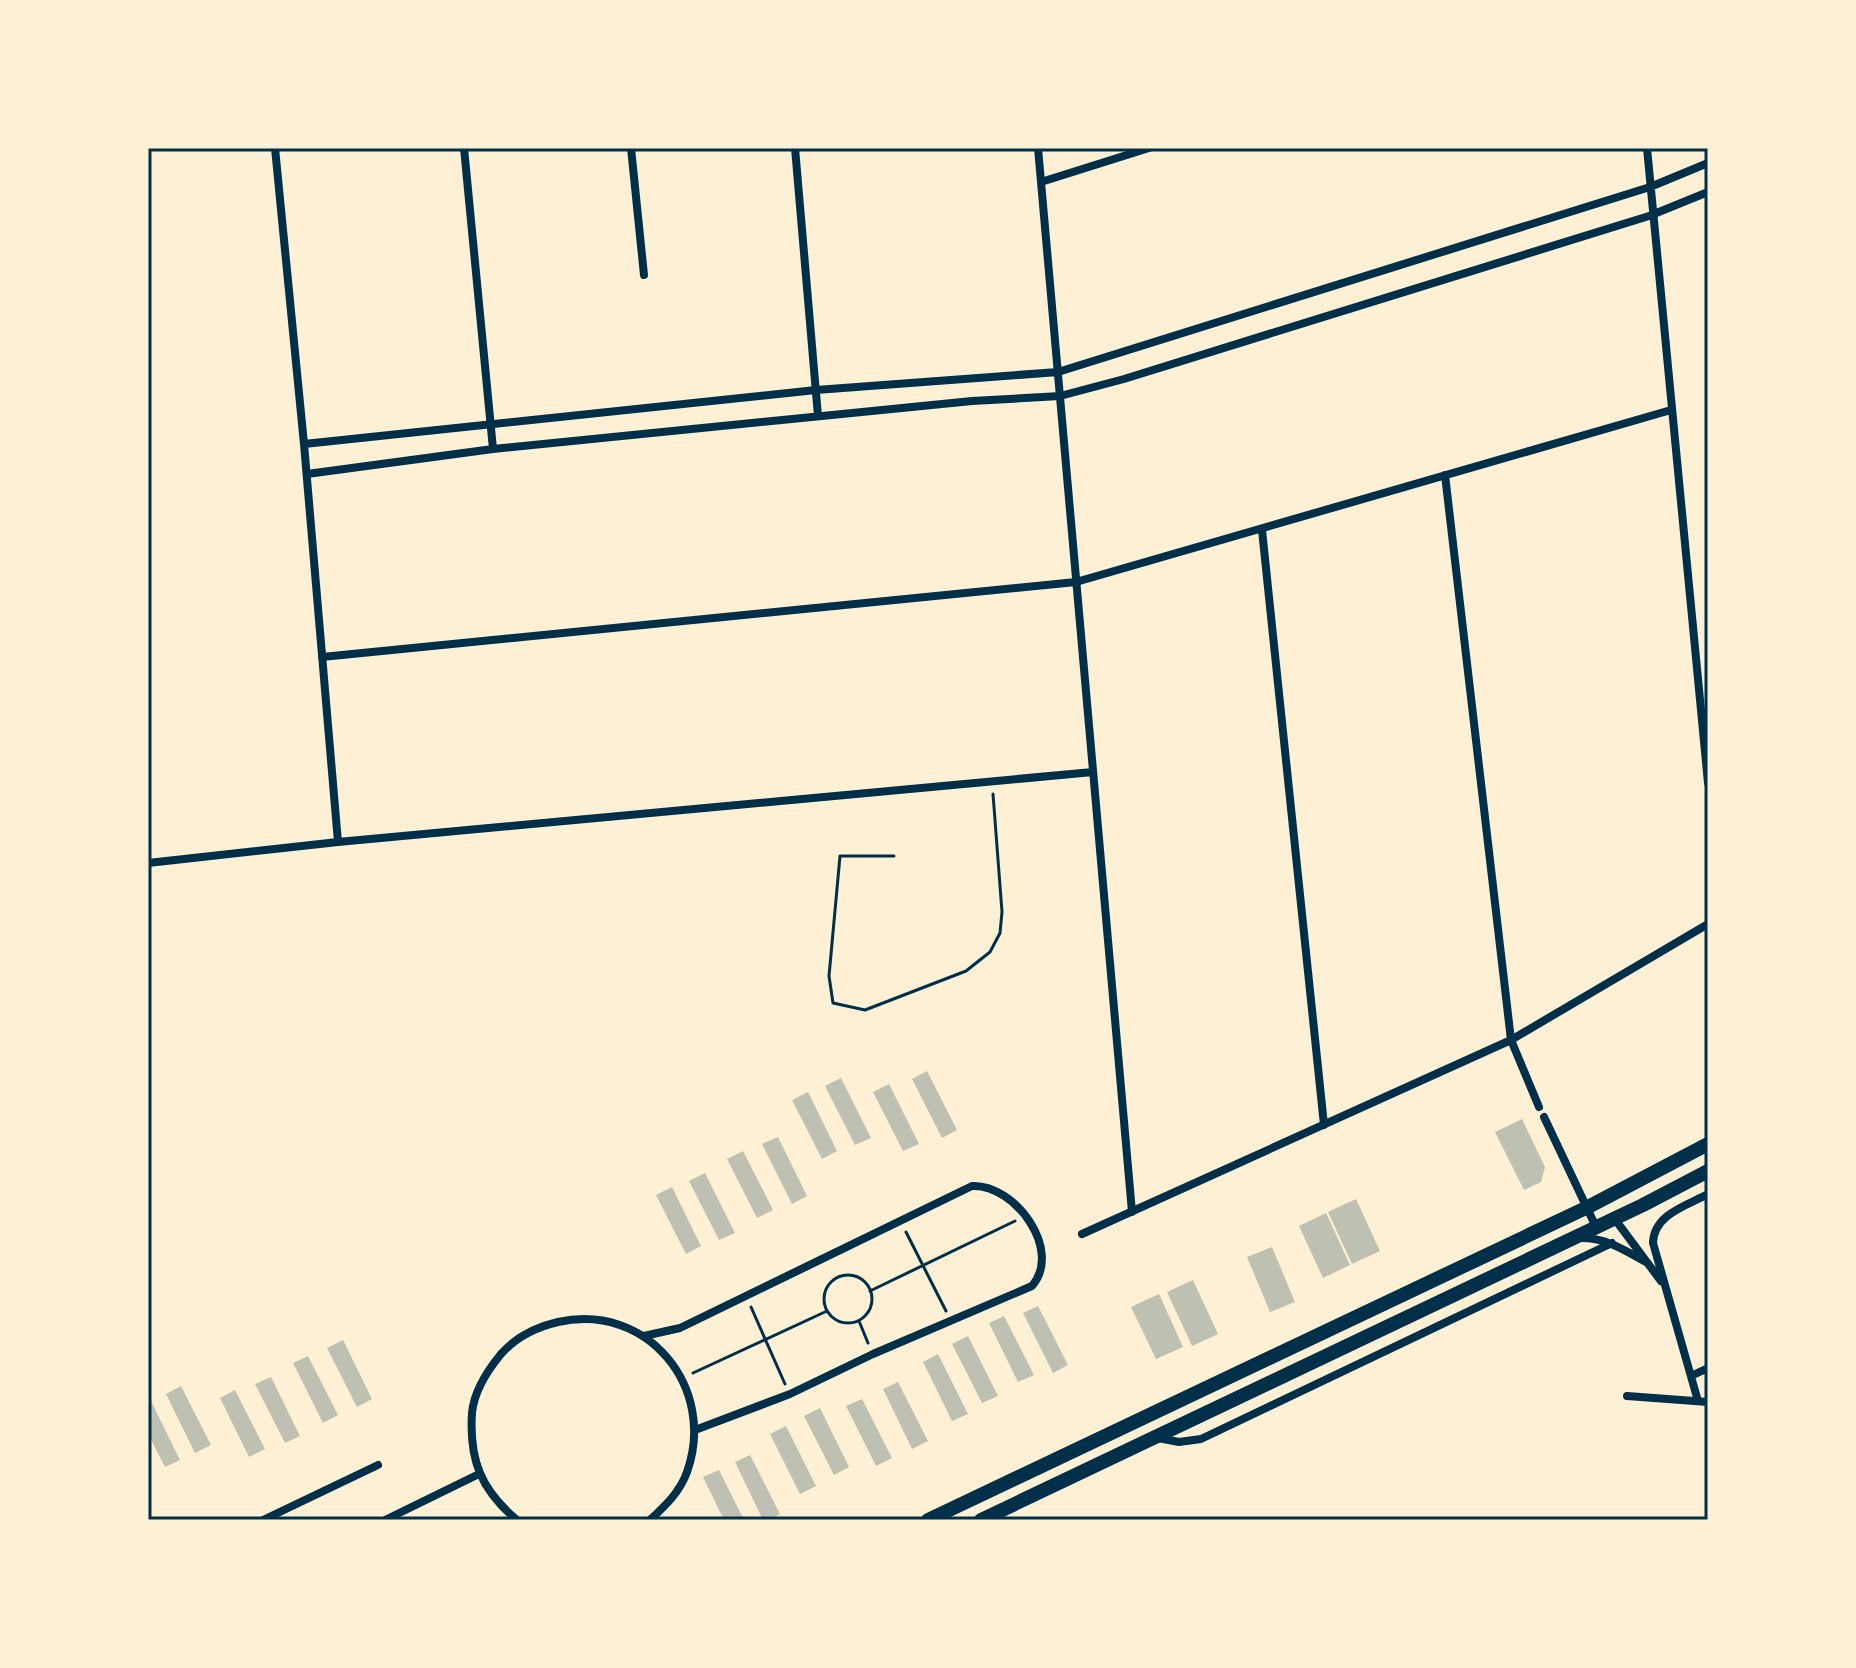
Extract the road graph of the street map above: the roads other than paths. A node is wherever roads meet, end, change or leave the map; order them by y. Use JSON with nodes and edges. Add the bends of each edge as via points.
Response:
{"nodes":[{"id":1,"x":275,"y":148,"type":"edge"},
{"id":2,"x":464,"y":148,"type":"edge"},
{"id":3,"x":631,"y":148,"type":"edge"},
{"id":4,"x":795,"y":148,"type":"edge"},
{"id":5,"x":1038,"y":148,"type":"edge"},
{"id":6,"x":1149,"y":148,"type":"edge"},
{"id":7,"x":1647,"y":148,"type":"edge"},
{"id":8,"x":1708,"y":163,"type":"edge"},
{"id":9,"x":1041,"y":182,"type":"junction"},
{"id":10,"x":1650,"y":187,"type":"junction"},
{"id":11,"x":1708,"y":192,"type":"edge"},
{"id":12,"x":1653,"y":215,"type":"junction"},
{"id":13,"x":644,"y":275,"type":"dead end"},
{"id":14,"x":1058,"y":372,"type":"junction"},
{"id":15,"x":816,"y":390,"type":"junction"},
{"id":16,"x":1060,"y":396,"type":"junction"},
{"id":17,"x":1671,"y":410,"type":"junction"},
{"id":18,"x":818,"y":416,"type":"junction"},
{"id":19,"x":489,"y":426,"type":"junction"},
{"id":20,"x":304,"y":444,"type":"junction"},
{"id":21,"x":493,"y":449,"type":"junction"},
{"id":22,"x":307,"y":474,"type":"junction"},
{"id":23,"x":1445,"y":475,"type":"junction"},
{"id":24,"x":1262,"y":530,"type":"junction"},
{"id":25,"x":1076,"y":582,"type":"junction"},
{"id":26,"x":322,"y":657,"type":"junction"},
{"id":27,"x":1093,"y":772,"type":"junction"},
{"id":28,"x":1708,"y":783,"type":"edge"},
{"id":29,"x":338,"y":842,"type":"junction"},
{"id":30,"x":148,"y":863,"type":"edge"},
{"id":31,"x":1708,"y":924,"type":"edge"},
{"id":32,"x":1511,"y":1040,"type":"junction"},
{"id":33,"x":1539,"y":1107,"type":"dead end"},
{"id":34,"x":1544,"y":1117,"type":"dead end"},
{"id":35,"x":1324,"y":1125,"type":"junction"},
{"id":36,"x":1708,"y":1144,"type":"edge"},
{"id":37,"x":1708,"y":1171,"type":"edge"},
{"id":38,"x":1708,"y":1194,"type":"edge"},
{"id":39,"x":1663,"y":1195,"type":"junction"},
{"id":40,"x":1588,"y":1207,"type":"junction"},
{"id":41,"x":1132,"y":1212,"type":"junction"},
{"id":42,"x":1614,"y":1218,"type":"junction"},
{"id":43,"x":1661,"y":1220,"type":"junction"},
{"id":44,"x":1596,"y":1227,"type":"junction"},
{"id":45,"x":1082,"y":1234,"type":"dead end"},
{"id":46,"x":1572,"y":1238,"type":"junction"},
{"id":47,"x":1612,"y":1243,"type":"junction"},
{"id":48,"x":1650,"y":1265,"type":"junction"},
{"id":49,"x":1666,"y":1288,"type":"junction"},
{"id":50,"x":644,"y":1336,"type":"junction"},
{"id":51,"x":1708,"y":1368,"type":"edge"},
{"id":52,"x":1691,"y":1376,"type":"junction"},
{"id":53,"x":1627,"y":1396,"type":"dead end"},
{"id":54,"x":1703,"y":1401,"type":"edge"},
{"id":55,"x":695,"y":1430,"type":"junction"},
{"id":56,"x":1154,"y":1437,"type":"junction"},
{"id":57,"x":378,"y":1465,"type":"dead end"},
{"id":58,"x":1040,"y":1467,"type":"junction"},
{"id":59,"x":479,"y":1474,"type":"junction"},
{"id":60,"x":1050,"y":1487,"type":"junction"},
{"id":61,"x":660,"y":1510,"type":"junction"},
{"id":62,"x":263,"y":1520,"type":"edge"},
{"id":63,"x":385,"y":1520,"type":"edge"},
{"id":64,"x":517,"y":1520,"type":"edge"},
{"id":65,"x":650,"y":1520,"type":"edge"},
{"id":66,"x":668,"y":1520,"type":"edge"},
{"id":67,"x":928,"y":1520,"type":"edge"},
{"id":68,"x":981,"y":1520,"type":"edge"}],
"edges":[{"from":1,"to":20,"type":"street"},
{"from":2,"to":19,"type":"street"},
{"from":3,"to":13,"type":"street"},
{"from":4,"to":15,"type":"street"},
{"from":5,"to":9,"type":"street"},
{"from":6,"to":9,"type":"street"},
{"from":7,"to":10,"type":"street"},
{"from":8,"to":10,"type":"street"},
{"from":9,"to":14,"type":"street"},
{"from":10,"to":12,"type":"street"},
{"from":10,"to":14,"type":"street"},
{"from":11,"to":12,"type":"street"},
{"from":12,"to":16,"type":"street"},
{"from":12,"to":17,"type":"street"},
{"from":14,"to":15,"type":"street"},
{"from":14,"to":16,"type":"street"},
{"from":15,"to":18,"type":"street"},
{"from":15,"to":19,"type":"street"},
{"from":16,"to":18,"type":"street"},
{"from":16,"to":25,"type":"street"},
{"from":17,"to":23,"type":"street"},
{"from":17,"to":28,"type":"street"},
{"from":18,"to":21,"type":"street"},
{"from":19,"to":20,"type":"street"},
{"from":19,"to":21,"type":"street"},
{"from":20,"to":22,"type":"street"},
{"from":21,"to":22,"type":"street"},
{"from":22,"to":26,"type":"street"},
{"from":23,"to":24,"type":"street"},
{"from":23,"to":32,"type":"street"},
{"from":24,"to":25,"type":"street"},
{"from":24,"to":35,"type":"street"},
{"from":25,"to":26,"type":"street"},
{"from":25,"to":27,"type":"street"},
{"from":26,"to":29,"type":"street"},
{"from":27,"to":29,"type":"street"},
{"from":27,"to":41,"type":"street"},
{"from":29,"to":30,"type":"street"},
{"from":31,"to":32,"type":"street"},
{"from":32,"to":33,"type":"street"},
{"from":32,"to":35,"type":"street"},
{"from":34,"to":40,"type":"street"},
{"from":35,"to":41,"type":"street"},
{"from":36,"to":40,"type":"street"},
{"from":37,"to":39,"type":"street"},
{"from":38,"to":43,"type":"street"},
{"from":39,"to":42,"type":"street"},
{"from":39,"to":43,"type":"street","via":[[1656,1206]]},
{"from":40,"to":44,"type":"street"},
{"from":40,"to":58,"type":"street"},
{"from":41,"to":45,"type":"street"},
{"from":42,"to":44,"type":"street"},
{"from":42,"to":48,"type":"street"},
{"from":43,"to":49,"type":"street","via":[[1653,1243]]},
{"from":44,"to":46,"type":"street"},
{"from":46,"to":47,"type":"street"},
{"from":46,"to":56,"type":"street"},
{"from":47,"to":48,"type":"street"},
{"from":47,"to":56,"type":"street","via":[[1201,1439]]},
{"from":48,"to":49,"type":"street"},
{"from":49,"to":52,"type":"street"},
{"from":50,"to":55,"type":"street","via":[[668,1356],[682,1378]]},
{"from":50,"to":55,"type":"street","via":[[680,1328],[972,1186],[1005,1195],[1033,1228],[1043,1264],[1032,1286],[790,1394]]},
{"from":50,"to":59,"type":"street","via":[[611,1321],[575,1318],[540,1326],[509,1344],[486,1371],[473,1404],[470,1440]]},
{"from":51,"to":52,"type":"street"},
{"from":52,"to":54,"type":"street"},
{"from":53,"to":54,"type":"street"},
{"from":55,"to":61,"type":"street","via":[[686,1475]]},
{"from":56,"to":60,"type":"street"},
{"from":57,"to":62,"type":"street"},
{"from":58,"to":60,"type":"street"},
{"from":58,"to":67,"type":"street"},
{"from":59,"to":63,"type":"street"},
{"from":59,"to":64,"type":"street","via":[[498,1504]]},
{"from":60,"to":68,"type":"street"},
{"from":61,"to":65,"type":"street"},
{"from":61,"to":66,"type":"street"}]}
